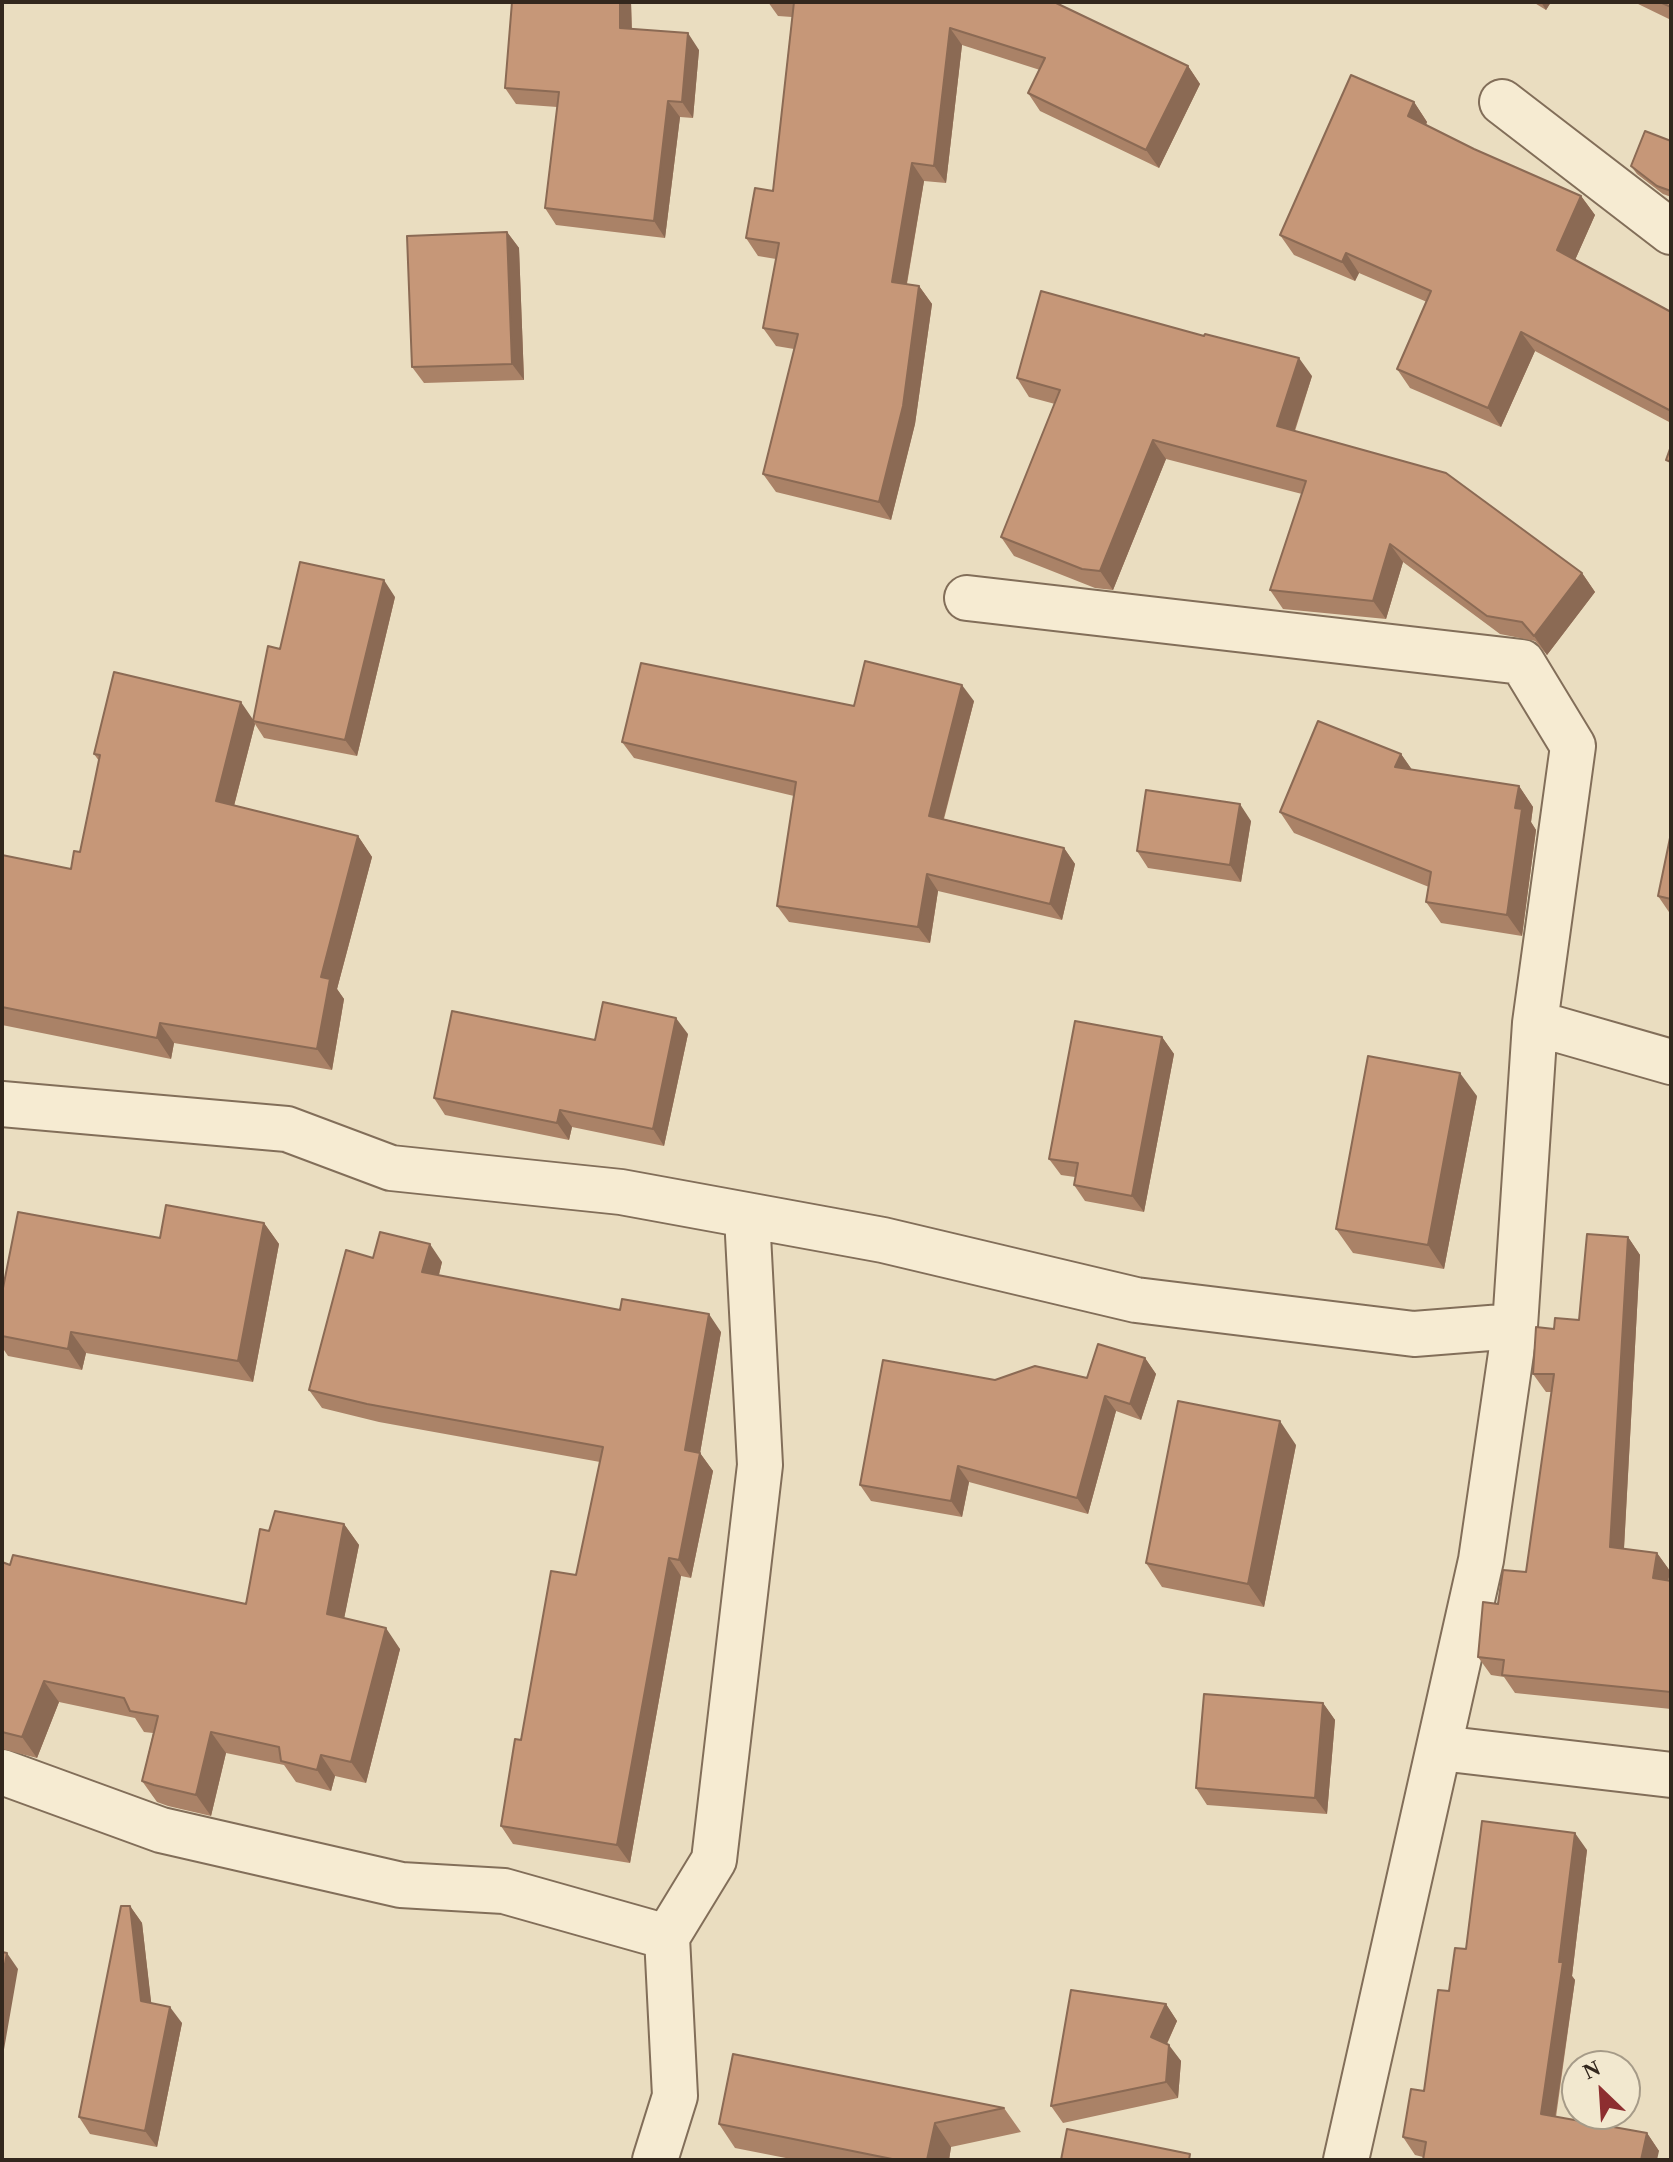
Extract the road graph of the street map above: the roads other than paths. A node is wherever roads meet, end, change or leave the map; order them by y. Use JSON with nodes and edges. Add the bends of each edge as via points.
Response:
{"nodes":[{"id":1,"x":1502,"y":102,"type":"dead end"},
{"id":2,"x":1671,"y":232,"type":"edge"},
{"id":3,"x":967,"y":598,"type":"dead end"},
{"id":4,"x":1535,"y":1023,"type":"junction"},
{"id":5,"x":1671,"y":1062,"type":"edge"},
{"id":6,"x":2,"y":1104,"type":"edge"},
{"id":7,"x":747,"y":1216,"type":"junction"},
{"id":8,"x":1515,"y":1326,"type":"junction"},
{"id":9,"x":1440,"y":1748,"type":"junction"},
{"id":10,"x":2,"y":1772,"type":"edge"},
{"id":11,"x":1671,"y":1775,"type":"edge"},
{"id":12,"x":667,"y":1937,"type":"junction"},
{"id":13,"x":655,"y":2160,"type":"edge"},
{"id":14,"x":1346,"y":2160,"type":"edge"}],
"edges":[{"from":1,"to":2,"type":"street"},
{"from":3,"to":4,"type":"street","via":[[1522,662],[1573,746]]},
{"from":4,"to":5,"type":"street"},
{"from":4,"to":8,"type":"street"},
{"from":6,"to":7,"type":"street","via":[[287,1129],[391,1168],[621,1192]]},
{"from":7,"to":8,"type":"street","via":[[883,1240],[1136,1300],[1414,1334]]},
{"from":7,"to":12,"type":"street","via":[[760,1465],[714,1860]]},
{"from":8,"to":9,"type":"street","via":[[1486,1532]]},
{"from":9,"to":11,"type":"street"},
{"from":9,"to":14,"type":"street"},
{"from":10,"to":12,"type":"street","via":[[161,1830],[401,1885],[504,1891]]},
{"from":12,"to":13,"type":"street","via":[[675,2096]]}]}
